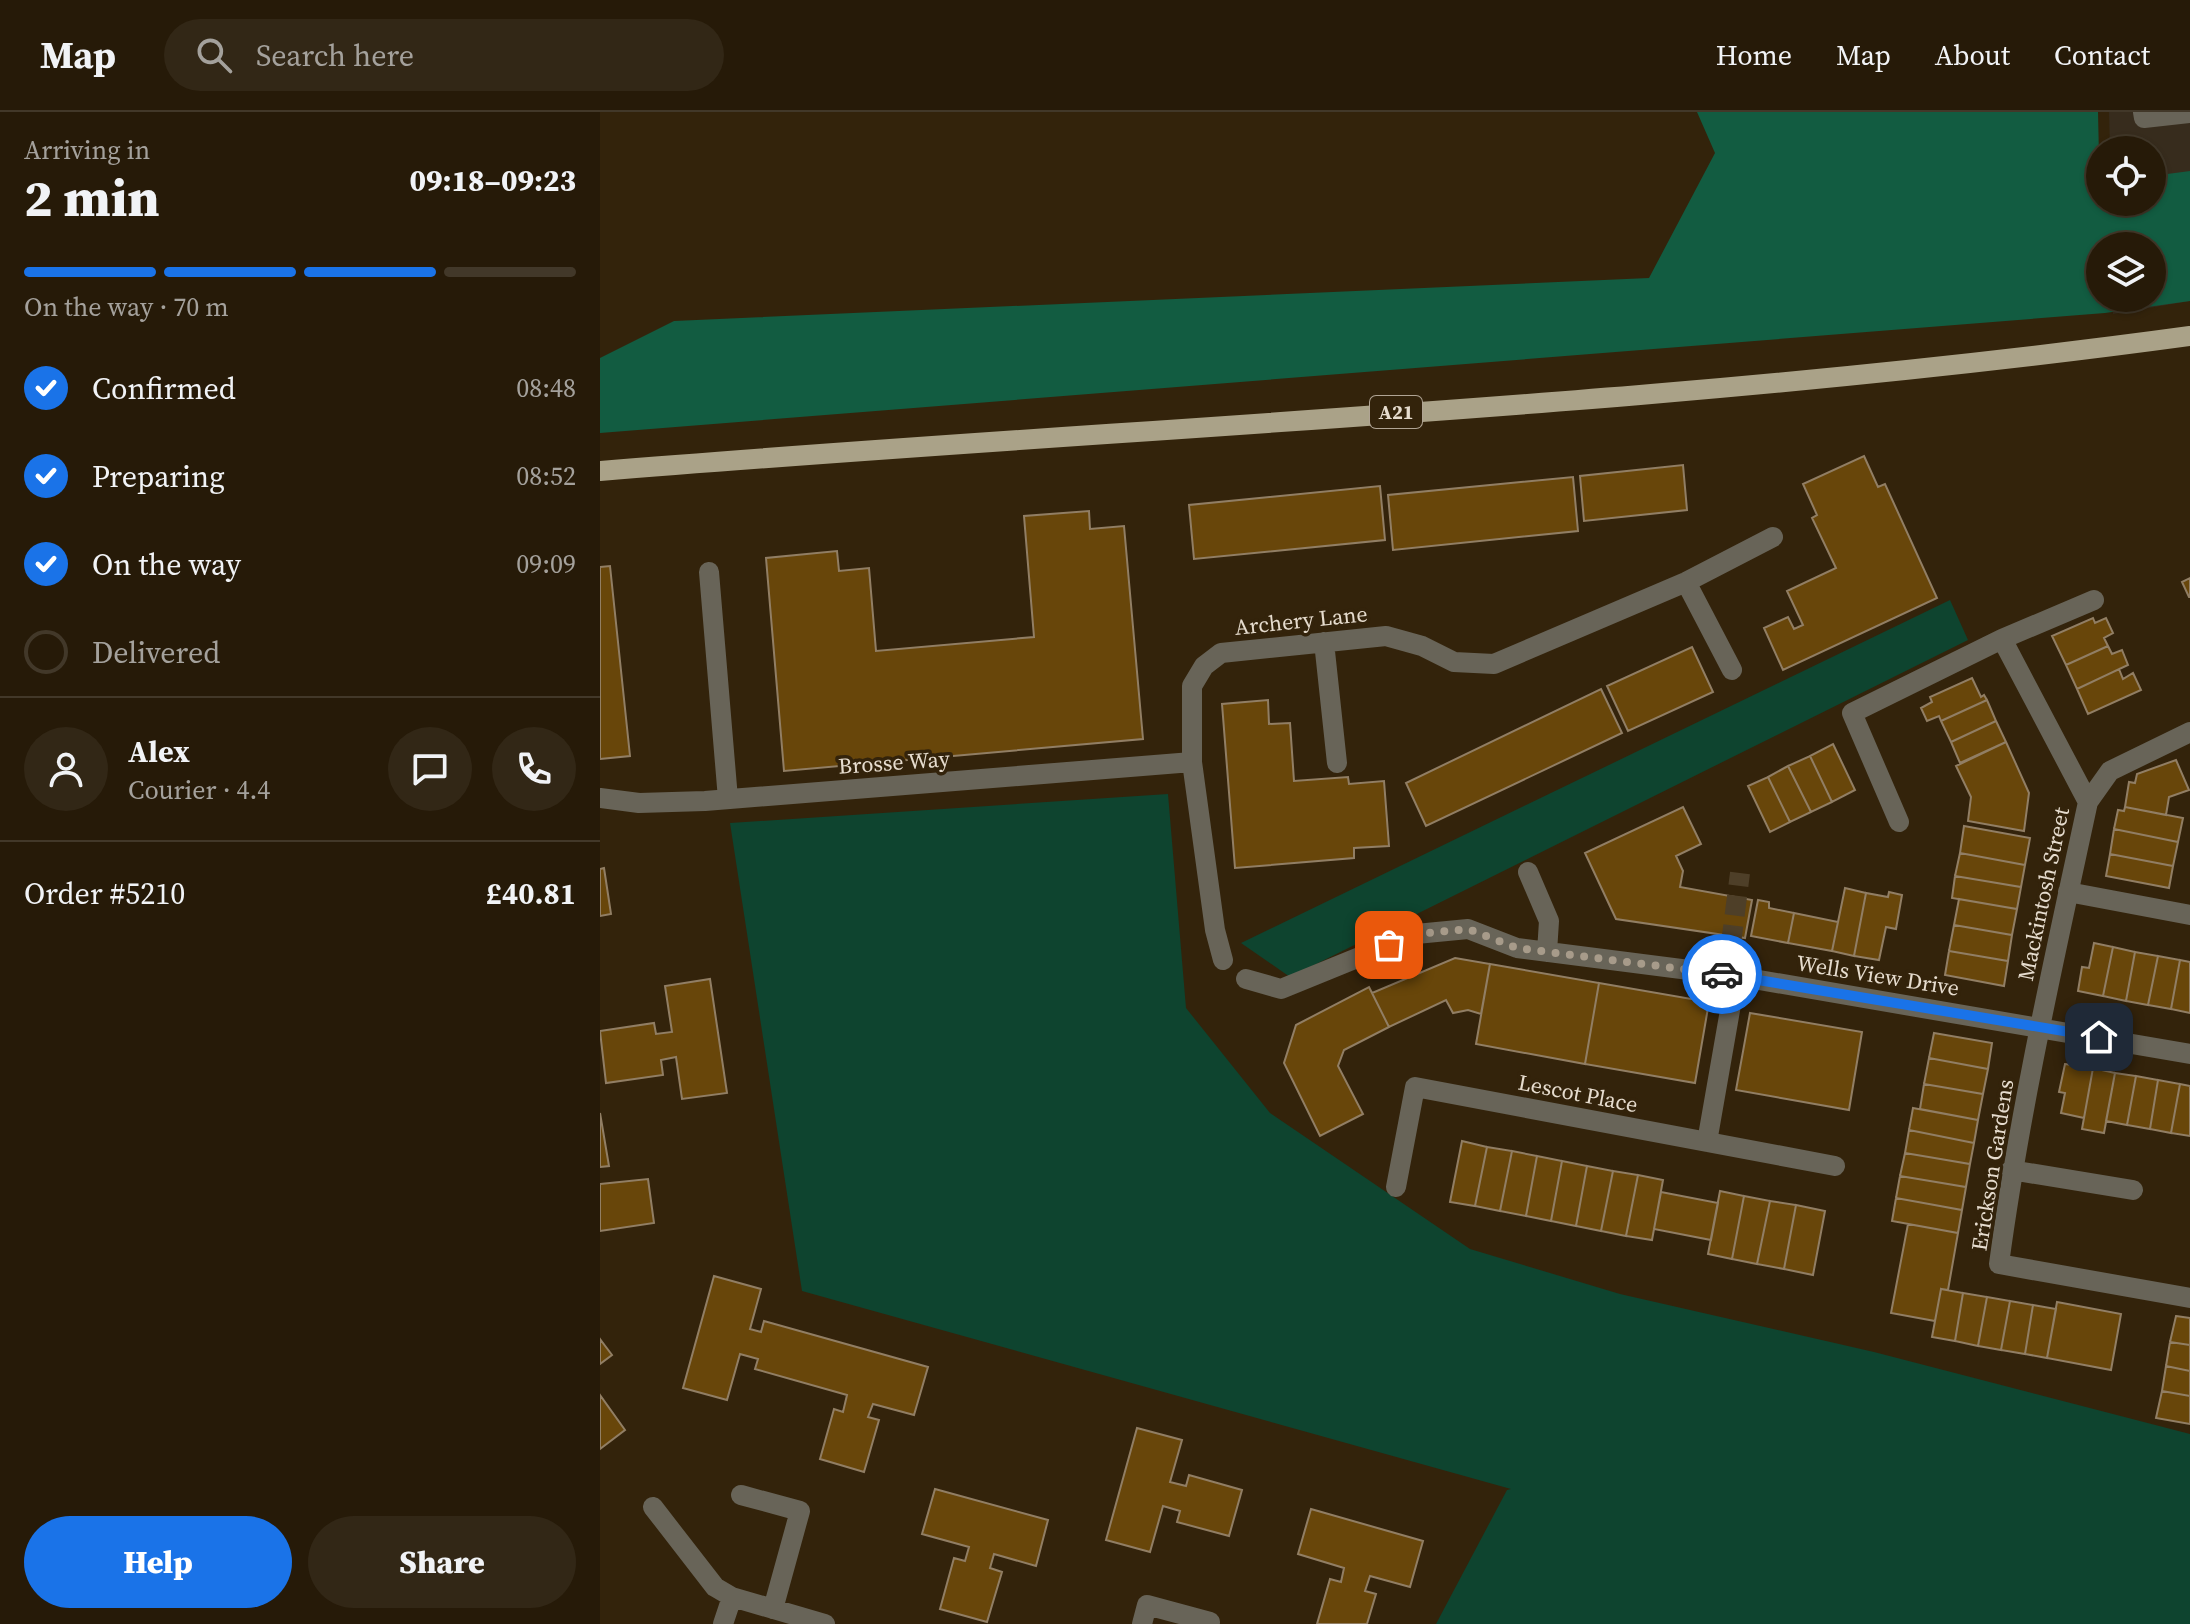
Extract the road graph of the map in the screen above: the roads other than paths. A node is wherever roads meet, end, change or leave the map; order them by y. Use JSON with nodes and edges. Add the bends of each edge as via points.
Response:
{"nodes":[{"id":1,"x":2143,"y":112,"type":"edge"},
{"id":2,"x":2190,"y":113,"type":"edge"},
{"id":3,"x":2190,"y":336,"type":"edge"},
{"id":4,"x":600,"y":471,"type":"edge"},
{"id":5,"x":1773,"y":537,"type":"dead end"},
{"id":6,"x":709,"y":572,"type":"dead end"},
{"id":7,"x":1686,"y":582,"type":"junction"},
{"id":8,"x":2094,"y":600,"type":"dead end"},
{"id":9,"x":2002,"y":639,"type":"junction"},
{"id":10,"x":1324,"y":642,"type":"junction"},
{"id":11,"x":1732,"y":670,"type":"dead end"},
{"id":12,"x":2190,"y":732,"type":"edge"},
{"id":13,"x":1192,"y":762,"type":"junction"},
{"id":14,"x":1337,"y":763,"type":"dead end"},
{"id":15,"x":600,"y":798,"type":"edge"},
{"id":16,"x":728,"y":799,"type":"junction"},
{"id":17,"x":2088,"y":802,"type":"junction"},
{"id":18,"x":1899,"y":822,"type":"dead end"},
{"id":19,"x":1528,"y":872,"type":"dead end"},
{"id":20,"x":2068,"y":892,"type":"junction"},
{"id":21,"x":2190,"y":915,"type":"edge"},
{"id":22,"x":1547,"y":952,"type":"junction"},
{"id":23,"x":1223,"y":960,"type":"dead end"},
{"id":24,"x":1736,"y":976,"type":"junction"},
{"id":25,"x":1246,"y":979,"type":"dead end"},
{"id":26,"x":2039,"y":1026,"type":"junction"},
{"id":27,"x":2190,"y":1054,"type":"edge"},
{"id":28,"x":1707,"y":1142,"type":"junction"},
{"id":29,"x":1835,"y":1166,"type":"dead end"},
{"id":30,"x":2011,"y":1170,"type":"junction"},
{"id":31,"x":1396,"y":1187,"type":"dead end"},
{"id":32,"x":2133,"y":1190,"type":"dead end"},
{"id":33,"x":2190,"y":1298,"type":"edge"},
{"id":34,"x":741,"y":1495,"type":"dead end"},
{"id":35,"x":653,"y":1507,"type":"dead end"},
{"id":36,"x":732,"y":1597,"type":"junction"},
{"id":37,"x":773,"y":1609,"type":"junction"},
{"id":38,"x":1210,"y":1622,"type":"edge"},
{"id":39,"x":723,"y":1624,"type":"edge"},
{"id":40,"x":825,"y":1624,"type":"edge"},
{"id":41,"x":1142,"y":1624,"type":"edge"}],
"edges":[{"from":1,"to":2,"type":"street","via":[[2144,118]]},
{"from":3,"to":4,"type":"main road","number":"A21","via":[[1710,389]]},
{"from":5,"to":7,"type":"street","name":"Archery Lane"},
{"from":6,"to":16,"type":"street"},
{"from":7,"to":10,"type":"street","name":"Archery Lane","via":[[1494,664],[1454,662],[1386,636]]},
{"from":7,"to":11,"type":"street"},
{"from":8,"to":9,"type":"street"},
{"from":9,"to":17,"type":"street"},
{"from":9,"to":18,"type":"street","via":[[1852,713]]},
{"from":10,"to":13,"type":"street","name":"Archery Lane","via":[[1221,653],[1204,666],[1192,686]]},
{"from":10,"to":14,"type":"street"},
{"from":12,"to":17,"type":"street","name":"Mackintosh Street","via":[[2110,771]]},
{"from":13,"to":16,"type":"street","name":"Brosse Way"},
{"from":13,"to":23,"type":"street","name":"Archery Lane"},
{"from":15,"to":16,"type":"street","name":"Brosse Way","via":[[639,803]]},
{"from":17,"to":20,"type":"street","name":"Mackintosh Street"},
{"from":19,"to":22,"type":"street","via":[[1549,921]]},
{"from":20,"to":21,"type":"street"},
{"from":20,"to":26,"type":"street","name":"Mackintosh Street"},
{"from":22,"to":24,"type":"street","name":"Wells View Drive"},
{"from":22,"to":25,"type":"street","name":"Wells View Drive","via":[[1517,948],[1468,929],[1416,934],[1281,989]]},
{"from":24,"to":26,"type":"street","name":"Wells View Drive"},
{"from":24,"to":28,"type":"street"},
{"from":26,"to":27,"type":"street","name":"Wells View Drive"},
{"from":26,"to":30,"type":"street","name":"Erickson Gardens"},
{"from":28,"to":29,"type":"street","name":"Lescot Place"},
{"from":28,"to":31,"type":"street","name":"Lescot Place","via":[[1415,1087]]},
{"from":30,"to":32,"type":"street"},
{"from":30,"to":33,"type":"street","name":"Erickson Gardens","via":[[1999,1264]]},
{"from":34,"to":37,"type":"street","via":[[800,1511]]},
{"from":35,"to":36,"type":"street","via":[[715,1587]]},
{"from":36,"to":37,"type":"street"},
{"from":36,"to":39,"type":"street"},
{"from":37,"to":40,"type":"street"},
{"from":38,"to":41,"type":"street","via":[[1147,1605]]}]}
